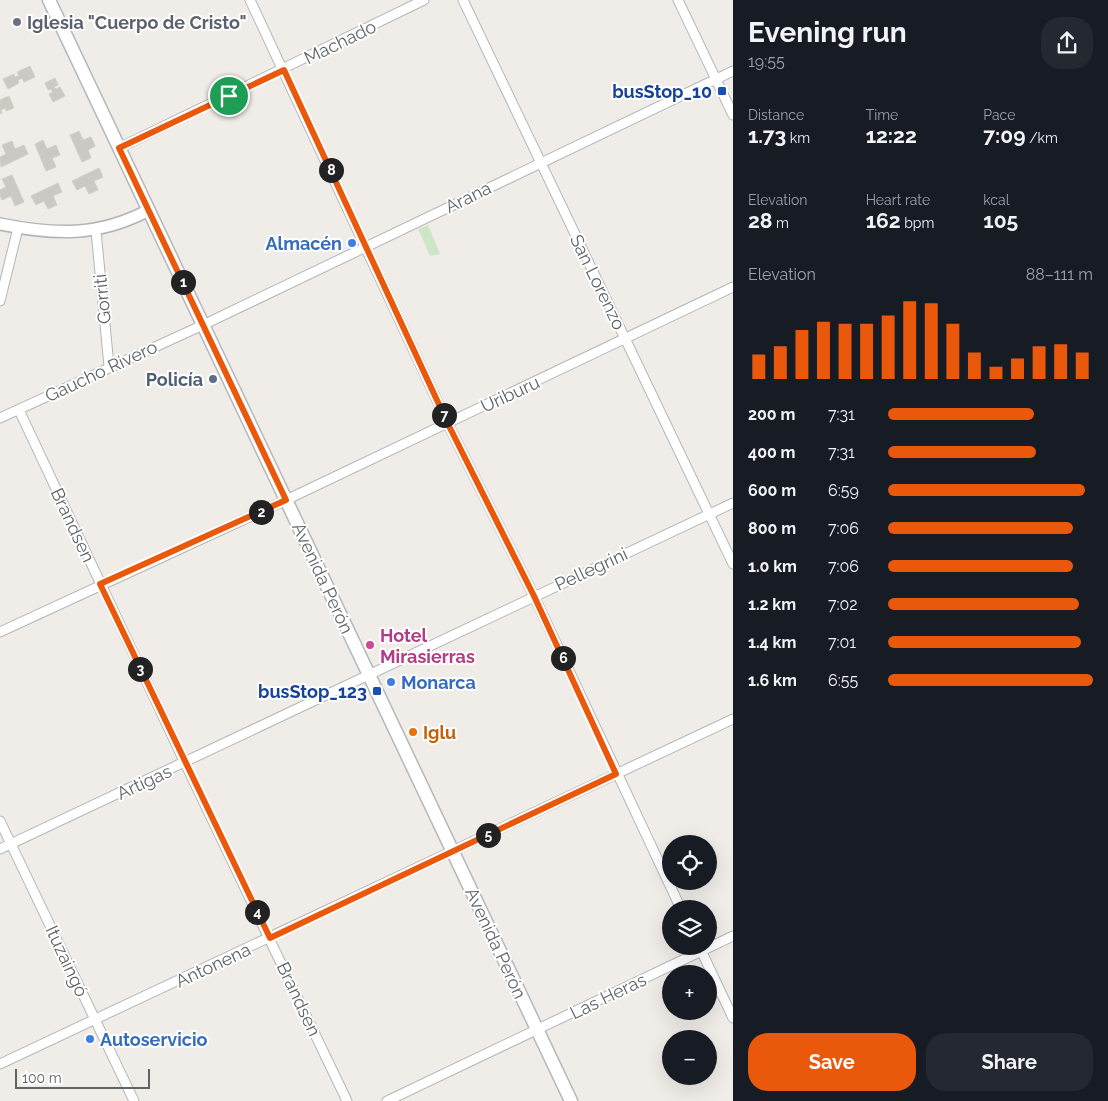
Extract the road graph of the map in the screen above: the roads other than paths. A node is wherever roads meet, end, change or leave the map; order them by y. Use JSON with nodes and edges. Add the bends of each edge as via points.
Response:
{"nodes":[{"id":1,"x":48,"y":0,"type":"edge"},
{"id":2,"x":250,"y":0,"type":"edge"},
{"id":3,"x":424,"y":0,"type":"edge"},
{"id":4,"x":463,"y":0,"type":"edge"},
{"id":5,"x":678,"y":0,"type":"edge"},
{"id":6,"x":284,"y":70,"type":"junction"},
{"id":7,"x":733,"y":72,"type":"edge"},
{"id":8,"x":716,"y":80,"type":"junction"},
{"id":9,"x":733,"y":114,"type":"edge"},
{"id":10,"x":119,"y":148,"type":"junction"},
{"id":11,"x":540,"y":162,"type":"junction"},
{"id":12,"x":149,"y":210,"type":"junction"},
{"id":13,"x":0,"y":224,"type":"edge"},
{"id":14,"x":18,"y":228,"type":"junction"},
{"id":15,"x":96,"y":231,"type":"junction"},
{"id":16,"x":366,"y":247,"type":"junction"},
{"id":17,"x":733,"y":287,"type":"edge"},
{"id":18,"x":0,"y":301,"type":"edge"},
{"id":19,"x":203,"y":325,"type":"junction"},
{"id":20,"x":626,"y":339,"type":"junction"},
{"id":21,"x":109,"y":366,"type":"junction"},
{"id":22,"x":19,"y":410,"type":"junction"},
{"id":23,"x":0,"y":418,"type":"edge"},
{"id":24,"x":448,"y":424,"type":"junction"},
{"id":25,"x":286,"y":500,"type":"junction"},
{"id":26,"x":733,"y":503,"type":"edge"},
{"id":27,"x":710,"y":514,"type":"junction"},
{"id":28,"x":733,"y":564,"type":"edge"},
{"id":29,"x":100,"y":584,"type":"junction"},
{"id":30,"x":534,"y":596,"type":"junction"},
{"id":31,"x":0,"y":632,"type":"edge"},
{"id":32,"x":370,"y":676,"type":"junction"},
{"id":33,"x":733,"y":719,"type":"edge"},
{"id":34,"x":185,"y":763,"type":"junction"},
{"id":35,"x":616,"y":774,"type":"junction"},
{"id":36,"x":0,"y":821,"type":"edge"},
{"id":37,"x":11,"y":843,"type":"junction"},
{"id":38,"x":0,"y":849,"type":"edge"},
{"id":39,"x":453,"y":852,"type":"junction"},
{"id":40,"x":677,"y":900,"type":"edge"},
{"id":41,"x":733,"y":936,"type":"edge"},
{"id":42,"x":270,"y":938,"type":"junction"},
{"id":43,"x":717,"y":942,"type":"edge"},
{"id":44,"x":688,"y":955,"type":"edge"},
{"id":45,"x":703,"y":955,"type":"edge"},
{"id":46,"x":733,"y":1018,"type":"edge"},
{"id":47,"x":95,"y":1021,"type":"junction"},
{"id":48,"x":538,"y":1030,"type":"junction"},
{"id":49,"x":0,"y":1064,"type":"edge"},
{"id":50,"x":134,"y":1101,"type":"edge"},
{"id":51,"x":347,"y":1101,"type":"edge"},
{"id":52,"x":387,"y":1101,"type":"edge"},
{"id":53,"x":571,"y":1101,"type":"edge"}],
"edges":[{"from":1,"to":10,"type":"main road","name":"Avenida Perón"},
{"from":2,"to":6,"type":"street"},
{"from":3,"to":6,"type":"street","name":"Machado"},
{"from":4,"to":11,"type":"street","name":"San Lorenzo"},
{"from":5,"to":8,"type":"street"},
{"from":6,"to":10,"type":"street","name":"Machado"},
{"from":6,"to":16,"type":"street"},
{"from":7,"to":8,"type":"street","name":"Arana"},
{"from":8,"to":9,"type":"street"},
{"from":8,"to":11,"type":"street","name":"Arana"},
{"from":10,"to":12,"type":"main road","name":"Avenida Perón"},
{"from":11,"to":16,"type":"street","name":"Arana"},
{"from":11,"to":20,"type":"street","name":"San Lorenzo"},
{"from":12,"to":15,"type":"street"},
{"from":12,"to":19,"type":"main road","name":"Avenida Perón"},
{"from":13,"to":14,"type":"street"},
{"from":14,"to":15,"type":"street"},
{"from":14,"to":18,"type":"street"},
{"from":15,"to":21,"type":"street","name":"Gorriti"},
{"from":16,"to":19,"type":"street","name":"Arana"},
{"from":16,"to":24,"type":"street"},
{"from":17,"to":20,"type":"street","name":"Uriburu"},
{"from":19,"to":21,"type":"street","name":"Gaucho Rivero"},
{"from":19,"to":25,"type":"main road","name":"Avenida Perón"},
{"from":20,"to":24,"type":"street","name":"Uriburu"},
{"from":20,"to":27,"type":"street","name":"San Lorenzo"},
{"from":21,"to":22,"type":"street","name":"Gaucho Rivero"},
{"from":22,"to":23,"type":"street","name":"Gaucho Rivero"},
{"from":22,"to":29,"type":"street","name":"Brandsen"},
{"from":24,"to":25,"type":"street","name":"Uriburu"},
{"from":24,"to":30,"type":"street"},
{"from":25,"to":29,"type":"street","name":"Uriburu"},
{"from":25,"to":32,"type":"main road","name":"Avenida Perón"},
{"from":26,"to":27,"type":"street","name":"Pellegrini"},
{"from":27,"to":28,"type":"street","name":"San Lorenzo"},
{"from":27,"to":30,"type":"street","name":"Pellegrini"},
{"from":29,"to":31,"type":"street","name":"Uriburu"},
{"from":29,"to":34,"type":"street","name":"Brandsen"},
{"from":30,"to":32,"type":"street","name":"Pellegrini"},
{"from":30,"to":35,"type":"street"},
{"from":32,"to":34,"type":"street","name":"Artigas"},
{"from":32,"to":39,"type":"main road","name":"Avenida Perón"},
{"from":33,"to":35,"type":"street","name":"Antonena"},
{"from":34,"to":37,"type":"street","name":"Artigas"},
{"from":34,"to":42,"type":"street","name":"Brandsen"},
{"from":35,"to":39,"type":"street","name":"Antonena"},
{"from":35,"to":40,"type":"street"},
{"from":36,"to":37,"type":"street","name":"Ituzaingó"},
{"from":37,"to":38,"type":"street","name":"Artigas"},
{"from":37,"to":47,"type":"street","name":"Ituzaingó"},
{"from":39,"to":42,"type":"street","name":"Antonena"},
{"from":39,"to":48,"type":"main road","name":"Avenida Perón"},
{"from":41,"to":43,"type":"street","name":"Las Heras"},
{"from":42,"to":47,"type":"street","name":"Antonena"},
{"from":42,"to":51,"type":"street","name":"Brandsen"},
{"from":44,"to":48,"type":"street","name":"Las Heras"},
{"from":45,"to":46,"type":"street"},
{"from":47,"to":49,"type":"street","name":"Antonena"},
{"from":47,"to":50,"type":"street","name":"Ituzaingó"},
{"from":48,"to":52,"type":"street","name":"Las Heras"},
{"from":48,"to":53,"type":"main road","name":"Avenida Perón"}]}
